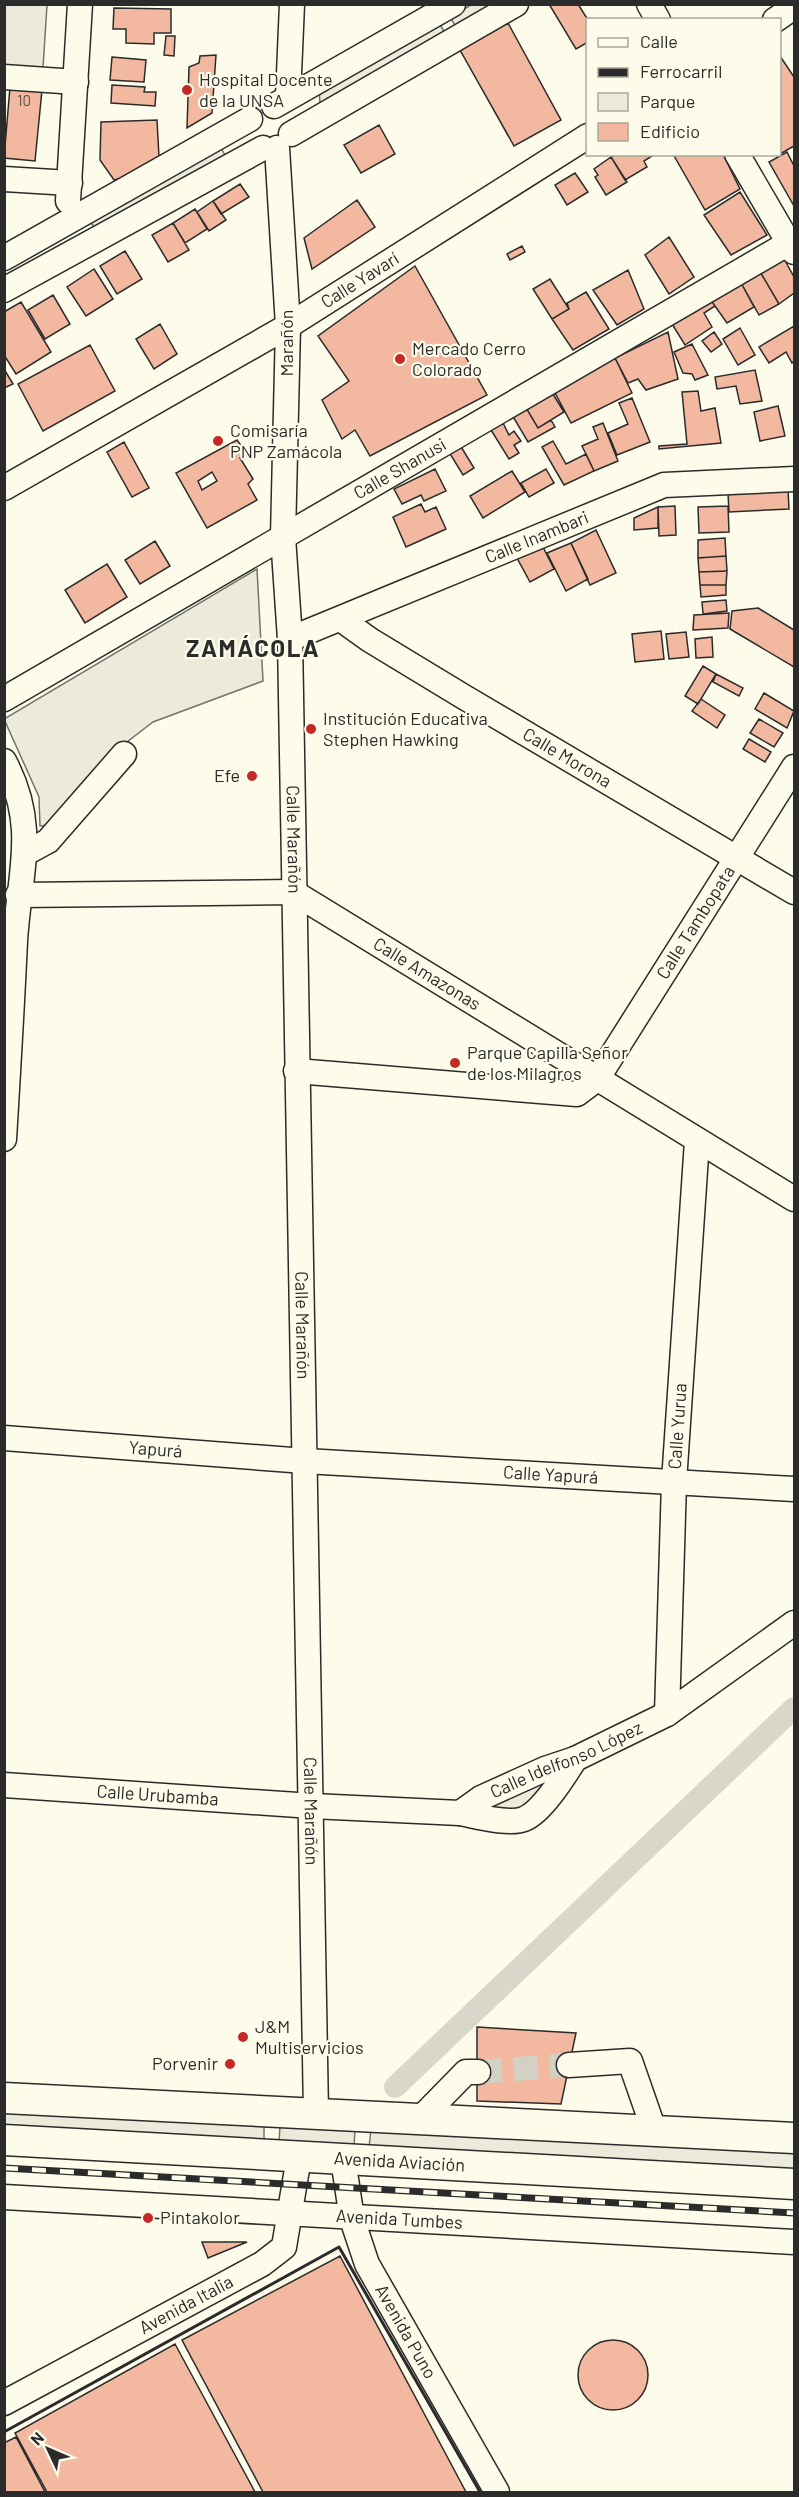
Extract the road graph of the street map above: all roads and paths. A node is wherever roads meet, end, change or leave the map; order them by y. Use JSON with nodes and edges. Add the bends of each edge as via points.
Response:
{"nodes":[{"id":1,"x":81,"y":4,"type":"edge"},
{"id":2,"x":292,"y":4,"type":"edge"},
{"id":3,"x":453,"y":4,"type":"edge"},
{"id":4,"x":516,"y":4,"type":"edge"},
{"id":5,"x":649,"y":4,"type":"edge"},
{"id":6,"x":795,"y":7,"type":"edge"},
{"id":7,"x":657,"y":18,"type":"edge"},
{"id":8,"x":777,"y":18,"type":"edge"},
{"id":9,"x":4,"y":77,"type":"edge"},
{"id":10,"x":76,"y":82,"type":"junction"},
{"id":11,"x":281,"y":101,"type":"junction"},
{"id":12,"x":250,"y":119,"type":"junction"},
{"id":13,"x":586,"y":137,"type":"edge"},
{"id":14,"x":277,"y":143,"type":"junction"},
{"id":15,"x":738,"y":156,"type":"edge"},
{"id":16,"x":4,"y":179,"type":"edge"},
{"id":17,"x":71,"y":200,"type":"junction"},
{"id":18,"x":47,"y":235,"type":"junction"},
{"id":19,"x":89,"y":244,"type":"junction"},
{"id":20,"x":793,"y":245,"type":"edge"},
{"id":21,"x":4,"y":258,"type":"edge"},
{"id":22,"x":59,"y":260,"type":"junction"},
{"id":23,"x":4,"y":290,"type":"edge"},
{"id":24,"x":288,"y":326,"type":"junction"},
{"id":25,"x":795,"y":479,"type":"edge"},
{"id":26,"x":4,"y":488,"type":"edge"},
{"id":27,"x":283,"y":537,"type":"junction"},
{"id":28,"x":342,"y":620,"type":"junction"},
{"id":29,"x":290,"y":639,"type":"junction"},
{"id":30,"x":4,"y":699,"type":"edge"},
{"id":31,"x":124,"y":754,"type":"dead end"},
{"id":32,"x":4,"y":761,"type":"edge"},
{"id":33,"x":795,"y":767,"type":"edge"},
{"id":34,"x":26,"y":853,"type":"junction"},
{"id":35,"x":738,"y":858,"type":"junction"},
{"id":36,"x":293,"y":892,"type":"junction"},
{"id":37,"x":795,"y":892,"type":"edge"},
{"id":38,"x":18,"y":896,"type":"junction"},
{"id":39,"x":10,"y":924,"type":"edge"},
{"id":40,"x":296,"y":1071,"type":"junction"},
{"id":41,"x":597,"y":1079,"type":"junction"},
{"id":42,"x":4,"y":1139,"type":"edge"},
{"id":43,"x":697,"y":1141,"type":"junction"},
{"id":44,"x":795,"y":1199,"type":"edge"},
{"id":45,"x":4,"y":1438,"type":"edge"},
{"id":46,"x":305,"y":1461,"type":"junction"},
{"id":47,"x":674,"y":1482,"type":"junction"},
{"id":48,"x":795,"y":1489,"type":"edge"},
{"id":49,"x":795,"y":1623,"type":"edge"},
{"id":50,"x":667,"y":1714,"type":"junction"},
{"id":51,"x":575,"y":1759,"type":"junction"},
{"id":52,"x":4,"y":1785,"type":"edge"},
{"id":53,"x":312,"y":1806,"type":"junction"},
{"id":54,"x":460,"y":1813,"type":"junction"},
{"id":55,"x":569,"y":2065,"type":"tunnel mouth"},
{"id":56,"x":478,"y":2072,"type":"tunnel mouth"},
{"id":57,"x":4,"y":2098,"type":"edge"},
{"id":58,"x":316,"y":2114,"type":"junction"},
{"id":59,"x":420,"y":2119,"type":"junction"},
{"id":60,"x":654,"y":2130,"type":"junction"},
{"id":61,"x":795,"y":2138,"type":"edge"},
{"id":62,"x":4,"y":2140,"type":"edge"},
{"id":63,"x":299,"y":2157,"type":"junction"},
{"id":64,"x":343,"y":2159,"type":"junction"},
{"id":65,"x":795,"y":2184,"type":"edge"},
{"id":66,"x":4,"y":2197,"type":"edge"},
{"id":67,"x":290,"y":2213,"type":"junction"},
{"id":68,"x":352,"y":2219,"type":"junction"},
{"id":69,"x":795,"y":2242,"type":"edge"},
{"id":70,"x":4,"y":2403,"type":"edge"},
{"id":71,"x":497,"y":2493,"type":"edge"}],
"edges":[{"from":1,"to":10,"type":"street"},
{"from":2,"to":11,"type":"street"},
{"from":3,"to":11,"type":"street"},
{"from":4,"to":14,"type":"street"},
{"from":5,"to":7,"type":"street"},
{"from":6,"to":8,"type":"street"},
{"from":9,"to":10,"type":"street"},
{"from":10,"to":17,"type":"street"},
{"from":11,"to":12,"type":"street","via":[[259,109]]},
{"from":11,"to":14,"type":"street","via":[[291,119]]},
{"from":12,"to":14,"type":"street","via":[[252,140]]},
{"from":12,"to":17,"type":"street"},
{"from":13,"to":24,"type":"street","name":"Calle Yavarí"},
{"from":14,"to":19,"type":"street"},
{"from":14,"to":24,"type":"street","name":"Marañón"},
{"from":15,"to":20,"type":"street"},
{"from":16,"to":17,"type":"street"},
{"from":17,"to":18,"type":"street"},
{"from":17,"to":19,"type":"street"},
{"from":18,"to":21,"type":"street"},
{"from":18,"to":22,"type":"street"},
{"from":19,"to":22,"type":"street"},
{"from":20,"to":27,"type":"street","name":"Calle Shanusi"},
{"from":22,"to":23,"type":"street"},
{"from":24,"to":26,"type":"street","name":"Calle Yavarí"},
{"from":24,"to":27,"type":"street","name":"Marañón"},
{"from":25,"to":28,"type":"street","name":"Calle Inambari","via":[[664,485]]},
{"from":27,"to":29,"type":"street","name":"Calle Marañón"},
{"from":27,"to":30,"type":"street","name":"Calle Shanusi"},
{"from":28,"to":29,"type":"street","name":"Calle Inambari"},
{"from":28,"to":35,"type":"street","name":"Calle Morona"},
{"from":29,"to":36,"type":"street","name":"Calle Marañón"},
{"from":31,"to":34,"type":"street","via":[[48,842]]},
{"from":32,"to":34,"type":"street","via":[[21,809]]},
{"from":33,"to":35,"type":"street","name":"Calle Tambopata"},
{"from":34,"to":38,"type":"street"},
{"from":35,"to":37,"type":"street","name":"Calle Morona"},
{"from":35,"to":41,"type":"street","name":"Calle Tambopata"},
{"from":36,"to":38,"type":"street"},
{"from":36,"to":40,"type":"street","name":"Calle Marañón"},
{"from":36,"to":41,"type":"street","name":"Calle Amazonas"},
{"from":38,"to":39,"type":"street"},
{"from":39,"to":42,"type":"street"},
{"from":40,"to":41,"type":"street","via":[[577,1094]]},
{"from":40,"to":46,"type":"street","name":"Calle Marañón"},
{"from":41,"to":43,"type":"street","name":"Calle Amazonas"},
{"from":43,"to":44,"type":"street","name":"Calle Amazonas"},
{"from":43,"to":47,"type":"street","name":"Calle Yurua"},
{"from":45,"to":46,"type":"street","name":"Yapurá"},
{"from":46,"to":47,"type":"street","name":"Calle Yapurá"},
{"from":46,"to":53,"type":"street","name":"Calle Marañón"},
{"from":47,"to":48,"type":"street","name":"Calle Yapurá"},
{"from":47,"to":50,"type":"street","name":"Calle Yurua"},
{"from":49,"to":50,"type":"street","name":"Calle Idelfonso López"},
{"from":50,"to":51,"type":"street","name":"Calle Idelfonso López"},
{"from":51,"to":54,"type":"street","name":"Calle Idelfonso López","via":[[492,1793]]},
{"from":51,"to":54,"type":"street","via":[[558,1785],[522,1820]]},
{"from":52,"to":53,"type":"street","name":"Calle Urubamba"},
{"from":53,"to":54,"type":"street"},
{"from":53,"to":58,"type":"street","name":"Calle Marañón"},
{"from":55,"to":60,"type":"street","via":[[630,2061]]},
{"from":56,"to":59,"type":"street","via":[[466,2072]]},
{"from":57,"to":58,"type":"main road"},
{"from":58,"to":59,"type":"main road"},
{"from":59,"to":60,"type":"main road"},
{"from":60,"to":61,"type":"main road"},
{"from":62,"to":63,"type":"main road","name":"Avenida Aviación"},
{"from":63,"to":64,"type":"main road","name":"Avenida Aviación"},
{"from":63,"to":67,"type":"street","name":"Avenida Italia"},
{"from":64,"to":65,"type":"main road","name":"Avenida Aviación"},
{"from":64,"to":68,"type":"street","name":"Avenida Puno"},
{"from":66,"to":67,"type":"street","name":"Avenida Tumbes"},
{"from":67,"to":68,"type":"street","name":"Avenida Tumbes"},
{"from":67,"to":70,"type":"street","name":"Avenida Italia","via":[[284,2247],[262,2264]]},
{"from":68,"to":69,"type":"street","name":"Avenida Tumbes"},
{"from":68,"to":71,"type":"street","name":"Avenida Puno","via":[[367,2264]]}]}
